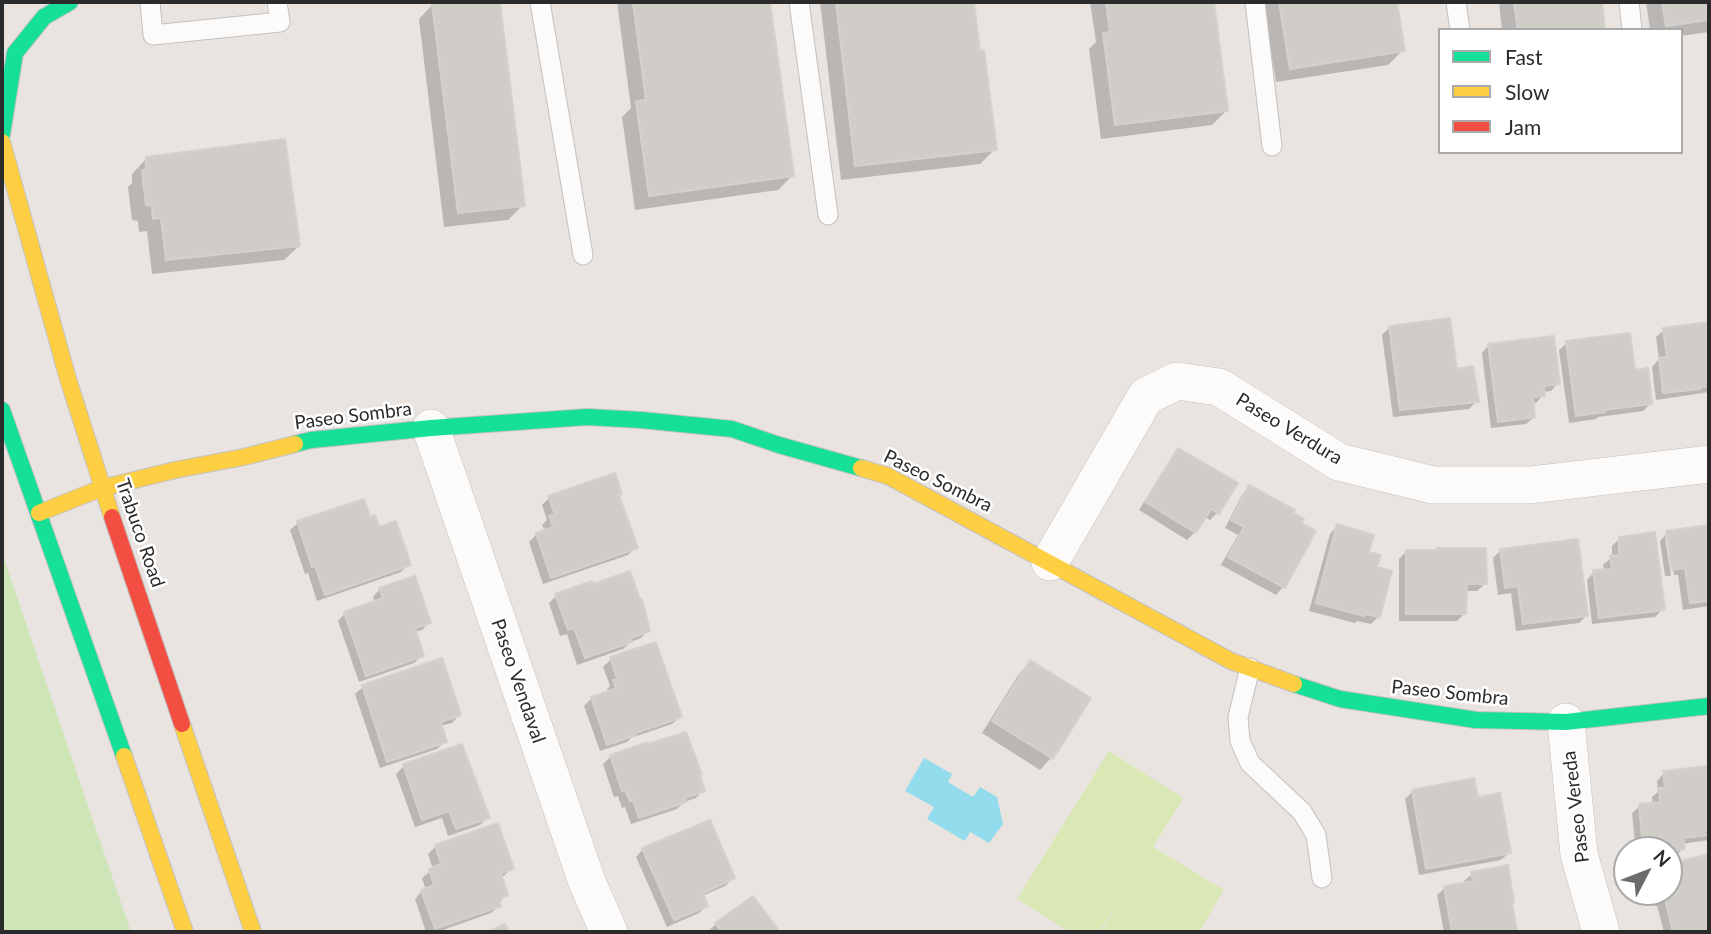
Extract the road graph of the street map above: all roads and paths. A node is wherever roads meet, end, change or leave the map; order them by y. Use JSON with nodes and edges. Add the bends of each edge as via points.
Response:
{"nodes":[{"id":1,"x":70,"y":2,"type":"edge"},
{"id":2,"x":150,"y":2,"type":"edge"},
{"id":3,"x":277,"y":2,"type":"edge"},
{"id":4,"x":540,"y":2,"type":"edge"},
{"id":5,"x":799,"y":2,"type":"edge"},
{"id":6,"x":1255,"y":2,"type":"edge"},
{"id":7,"x":1456,"y":2,"type":"edge"},
{"id":8,"x":1629,"y":2,"type":"edge"},
{"id":9,"x":1460,"y":28,"type":"edge"},
{"id":10,"x":1632,"y":28,"type":"edge"},
{"id":11,"x":2,"y":134,"type":"edge"},
{"id":12,"x":2,"y":142,"type":"edge"},
{"id":13,"x":1272,"y":146,"type":"dead end"},
{"id":14,"x":828,"y":215,"type":"dead end"},
{"id":15,"x":583,"y":256,"type":"dead end"},
{"id":16,"x":2,"y":410,"type":"edge"},
{"id":17,"x":431,"y":428,"type":"junction"},
{"id":18,"x":1709,"y":464,"type":"edge"},
{"id":19,"x":102,"y":488,"type":"junction"},
{"id":20,"x":39,"y":513,"type":"junction"},
{"id":21,"x":1050,"y":562,"type":"junction"},
{"id":22,"x":1250,"y":668,"type":"junction"},
{"id":23,"x":1709,"y":706,"type":"edge"},
{"id":24,"x":1566,"y":722,"type":"junction"},
{"id":25,"x":1322,"y":878,"type":"dead end"},
{"id":26,"x":185,"y":932,"type":"edge"},
{"id":27,"x":253,"y":932,"type":"edge"},
{"id":28,"x":609,"y":932,"type":"edge"},
{"id":29,"x":1601,"y":932,"type":"edge"}],
"edges":[{"from":1,"to":11,"type":"street","via":[[44,17],[15,53]]},
{"from":2,"to":3,"type":"lane","via":[[153,36],[280,22]]},
{"from":4,"to":15,"type":"lane"},
{"from":5,"to":14,"type":"lane"},
{"from":6,"to":13,"type":"lane"},
{"from":7,"to":9,"type":"lane"},
{"from":8,"to":10,"type":"lane"},
{"from":12,"to":19,"type":"street","name":"Trabuco Road"},
{"from":16,"to":20,"type":"street"},
{"from":17,"to":19,"type":"street","name":"Paseo Sombra","via":[[311,440]]},
{"from":17,"to":21,"type":"street","name":"Paseo Sombra","via":[[587,417],[732,429],[888,476]]},
{"from":17,"to":28,"type":"street","name":"Paseo Vendaval","via":[[587,882]]},
{"from":18,"to":21,"type":"street","name":"Paseo Verdura","via":[[1530,485],[1433,485],[1339,461],[1219,387],[1177,381],[1146,396]]},
{"from":19,"to":20,"type":"street","name":"Paseo Sombra"},
{"from":19,"to":27,"type":"street","name":"Trabuco Road"},
{"from":20,"to":26,"type":"street"},
{"from":21,"to":22,"type":"street","name":"Paseo Sombra"},
{"from":22,"to":24,"type":"street","name":"Paseo Sombra","via":[[1340,699],[1476,720]]},
{"from":22,"to":25,"type":"lane","via":[[1238,717],[1240,741],[1250,763],[1302,812],[1316,835]]},
{"from":23,"to":24,"type":"street","name":"Paseo Sombra"},
{"from":24,"to":29,"type":"street","name":"Paseo Vereda","via":[[1579,854]]}]}
